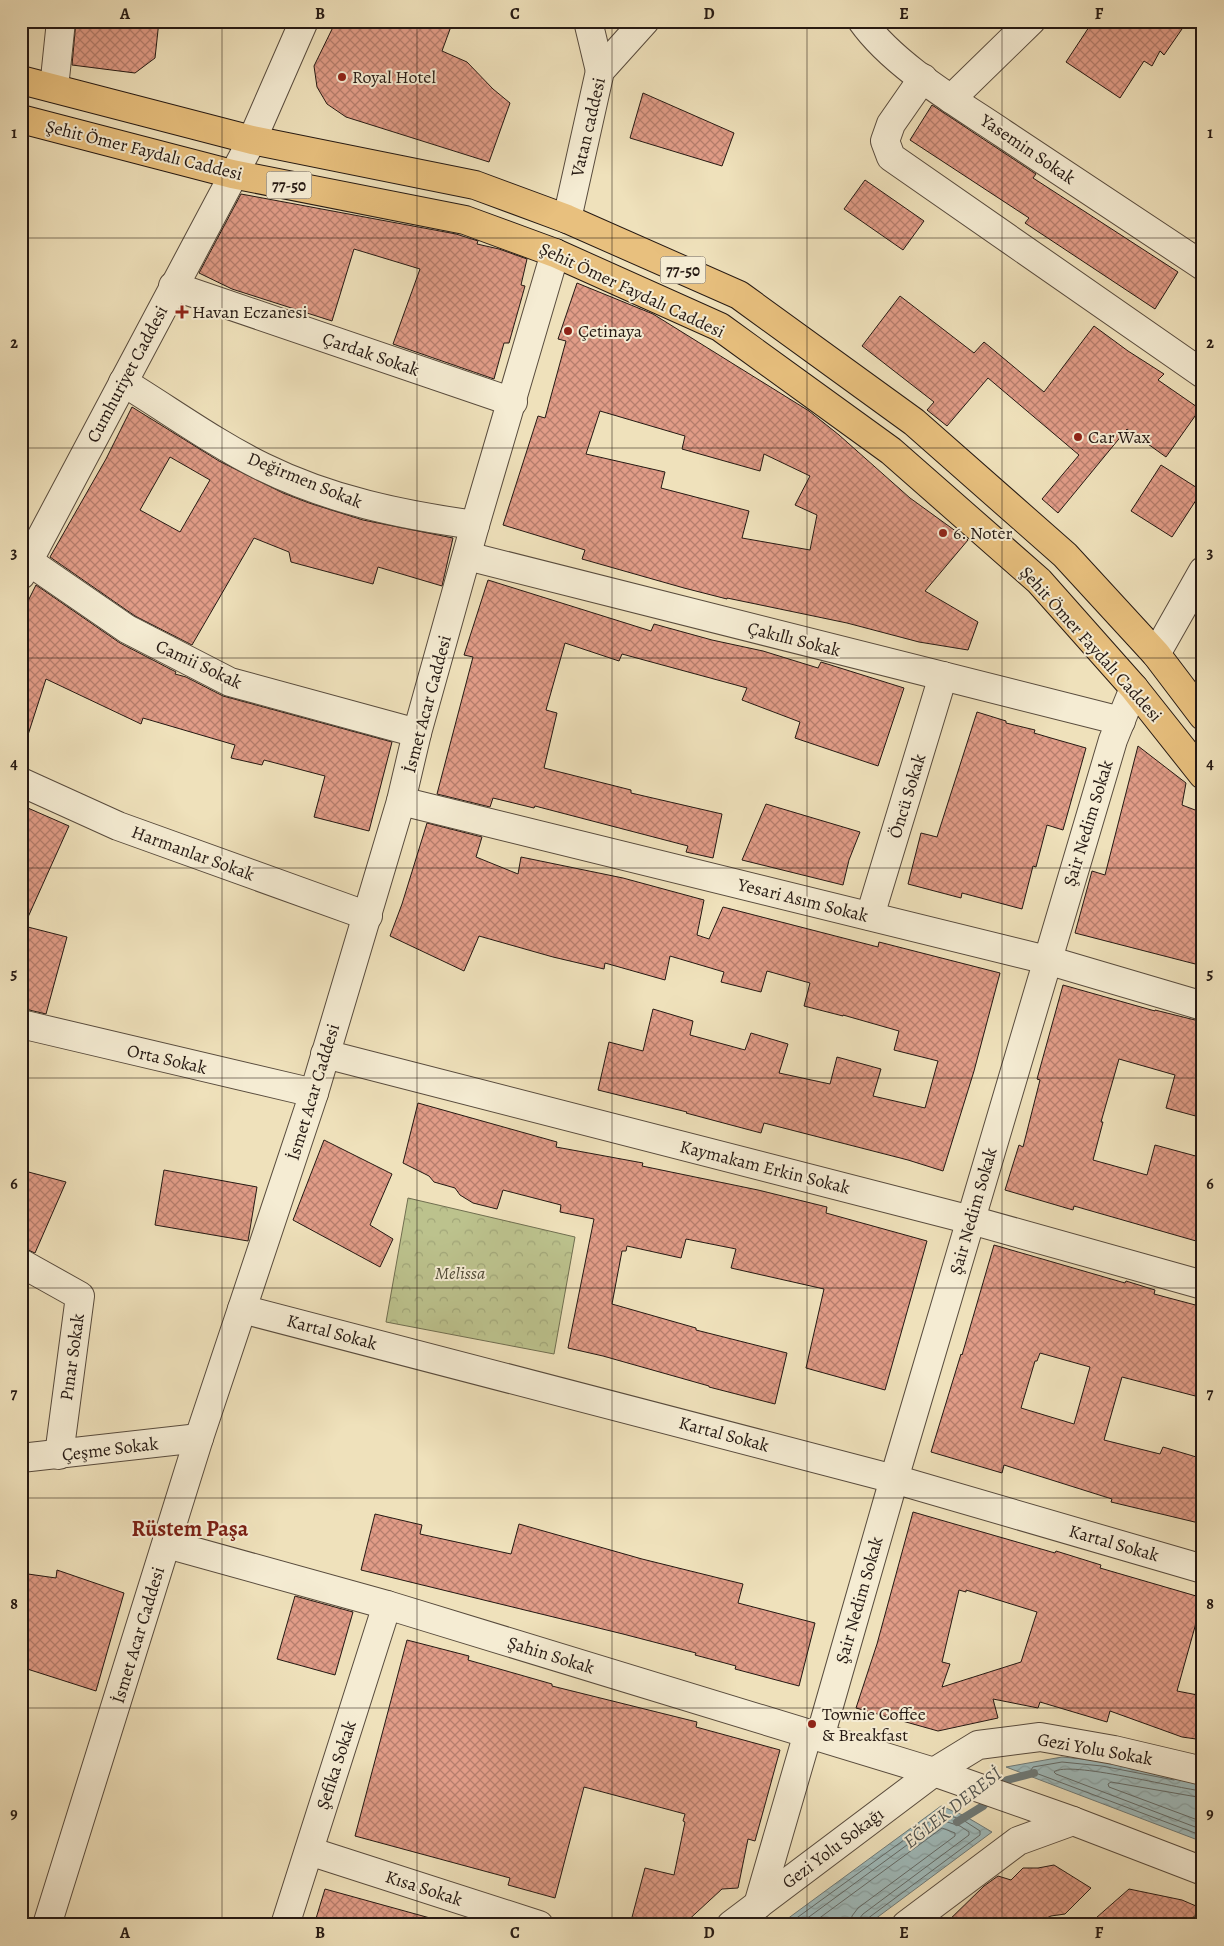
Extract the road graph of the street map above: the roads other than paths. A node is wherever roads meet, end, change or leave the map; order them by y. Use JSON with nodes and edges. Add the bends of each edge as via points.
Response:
{"nodes":[{"id":1,"x":61,"y":21,"type":"edge"},
{"id":2,"x":304,"y":21,"type":"edge"},
{"id":3,"x":588,"y":21,"type":"edge"},
{"id":4,"x":645,"y":21,"type":"edge"},
{"id":5,"x":862,"y":21,"type":"edge"},
{"id":6,"x":1031,"y":21,"type":"edge"},
{"id":7,"x":600,"y":71,"type":"junction"},
{"id":8,"x":923,"y":78,"type":"junction"},
{"id":9,"x":21,"y":80,"type":"edge"},
{"id":10,"x":54,"y":88,"type":"junction"},
{"id":11,"x":951,"y":99,"type":"junction"},
{"id":12,"x":21,"y":119,"type":"edge"},
{"id":13,"x":252,"y":140,"type":"junction"},
{"id":14,"x":232,"y":174,"type":"junction"},
{"id":15,"x":567,"y":219,"type":"junction"},
{"id":16,"x":555,"y":253,"type":"junction"},
{"id":17,"x":1203,"y":266,"type":"edge"},
{"id":18,"x":173,"y":286,"type":"junction"},
{"id":19,"x":1203,"y":374,"type":"edge"},
{"id":20,"x":123,"y":382,"type":"junction"},
{"id":21,"x":512,"y":402,"type":"junction"},
{"id":22,"x":476,"y":525,"type":"junction"},
{"id":23,"x":467,"y":556,"type":"junction"},
{"id":24,"x":24,"y":563,"type":"edge"},
{"id":25,"x":1203,"y":571,"type":"edge"},
{"id":26,"x":1156,"y":654,"type":"junction"},
{"id":27,"x":943,"y":676,"type":"junction"},
{"id":28,"x":1134,"y":688,"type":"junction"},
{"id":29,"x":1203,"y":716,"type":"edge"},
{"id":30,"x":1121,"y":721,"type":"junction"},
{"id":31,"x":418,"y":732,"type":"junction"},
{"id":32,"x":1203,"y":775,"type":"edge"},
{"id":33,"x":21,"y":782,"type":"edge"},
{"id":34,"x":401,"y":801,"type":"junction"},
{"id":35,"x":368,"y":916,"type":"junction"},
{"id":36,"x":870,"y":916,"type":"junction"},
{"id":37,"x":1047,"y":960,"type":"junction"},
{"id":38,"x":1203,"y":1006,"type":"edge"},
{"id":39,"x":21,"y":1024,"type":"edge"},
{"id":40,"x":325,"y":1054,"type":"junction"},
{"id":41,"x":314,"y":1093,"type":"junction"},
{"id":42,"x":971,"y":1220,"type":"junction"},
{"id":43,"x":21,"y":1263,"type":"edge"},
{"id":44,"x":1203,"y":1285,"type":"edge"},
{"id":45,"x":242,"y":1309,"type":"junction"},
{"id":46,"x":199,"y":1438,"type":"junction"},
{"id":47,"x":59,"y":1455,"type":"junction"},
{"id":48,"x":21,"y":1458,"type":"edge"},
{"id":49,"x":894,"y":1479,"type":"junction"},
{"id":50,"x":167,"y":1544,"type":"junction"},
{"id":51,"x":1203,"y":1568,"type":"edge"},
{"id":52,"x":388,"y":1605,"type":"junction"},
{"id":53,"x":814,"y":1735,"type":"junction"},
{"id":54,"x":1203,"y":1771,"type":"edge"},
{"id":55,"x":934,"y":1772,"type":"junction"},
{"id":56,"x":1073,"y":1821,"type":"junction"},
{"id":57,"x":309,"y":1851,"type":"junction"},
{"id":58,"x":1203,"y":1870,"type":"edge"},
{"id":59,"x":758,"y":1905,"type":"junction"},
{"id":60,"x":47,"y":1925,"type":"edge"},
{"id":61,"x":285,"y":1925,"type":"edge"},
{"id":62,"x":539,"y":1925,"type":"edge"},
{"id":63,"x":732,"y":1925,"type":"edge"},
{"id":64,"x":906,"y":1925,"type":"edge"}],
"edges":[{"from":1,"to":10,"type":"street"},
{"from":2,"to":13,"type":"street","name":"Cumhuriyet Caddesi"},
{"from":3,"to":7,"type":"street"},
{"from":4,"to":7,"type":"street","name":"Vatan caddesi"},
{"from":5,"to":8,"type":"street","name":"Yasemin Sokak"},
{"from":6,"to":11,"type":"street"},
{"from":7,"to":15,"type":"street","name":"Vatan caddesi"},
{"from":8,"to":11,"type":"street","name":"Yasemin Sokak"},
{"from":8,"to":19,"type":"street","via":[[892,124],[885,141],[891,157]]},
{"from":9,"to":10,"type":"main road","name":"Şehit Ömer Faydalı Caddesi","number":"77-50"},
{"from":10,"to":13,"type":"main road","name":"Şehit Ömer Faydalı Caddesi","number":"77-50"},
{"from":11,"to":17,"type":"street","name":"Yasemin Sokak"},
{"from":12,"to":14,"type":"main road","name":"Şehit Ömer Faydalı Caddesi","number":"77-50"},
{"from":13,"to":14,"type":"street","name":"Cumhuriyet Caddesi"},
{"from":13,"to":15,"type":"main road","name":"Şehit Ömer Faydalı Caddesi","number":"77-50","via":[[475,184]]},
{"from":14,"to":16,"type":"main road","name":"Şehit Ömer Faydalı Caddesi","number":"77-50","via":[[465,220]]},
{"from":14,"to":18,"type":"street","name":"Cumhuriyet Caddesi"},
{"from":15,"to":16,"type":"main road"},
{"from":15,"to":26,"type":"main road","name":"Şehit Ömer Faydalı Caddesi","number":"77-50","via":[[739,295],[914,422],[1065,554]]},
{"from":16,"to":21,"type":"street","name":"İsmet Acar Caddesi"},
{"from":16,"to":28,"type":"main road","name":"Şehit Ömer Faydalı Caddesi","number":"77-50","via":[[720,327],[891,451],[1040,581]]},
{"from":18,"to":20,"type":"street","name":"Cumhuriyet Caddesi"},
{"from":18,"to":21,"type":"street","name":"Çardak Sokak"},
{"from":20,"to":22,"type":"street","name":"Değirmen Sokak","via":[[263,467],[347,500],[429,519]]},
{"from":20,"to":24,"type":"street","name":"Cumhuriyet Caddesi"},
{"from":21,"to":22,"type":"street","name":"İsmet Acar Caddesi"},
{"from":22,"to":23,"type":"street","name":"İsmet Acar Caddesi"},
{"from":23,"to":27,"type":"street","name":"Çakıllı Sokak"},
{"from":23,"to":31,"type":"street","name":"İsmet Acar Caddesi"},
{"from":24,"to":31,"type":"street","name":"Camii Sokak","via":[[127,629],[230,682]]},
{"from":25,"to":26,"type":"street"},
{"from":26,"to":29,"type":"main road","name":"Şehit Ömer Faydalı Caddesi","number":"77-50"},
{"from":27,"to":30,"type":"street","name":"Çakıllı Sokak"},
{"from":27,"to":36,"type":"street","name":"Öncü Sokak"},
{"from":28,"to":30,"type":"street","name":"Şair Nedim Sokak"},
{"from":28,"to":32,"type":"main road","name":"Şehit Ömer Faydalı Caddesi","number":"77-50"},
{"from":30,"to":37,"type":"street","name":"Şair Nedim Sokak"},
{"from":31,"to":34,"type":"street","name":"İsmet Acar Caddesi"},
{"from":33,"to":35,"type":"street","name":"Harmanlar Sokak","via":[[118,826]]},
{"from":34,"to":35,"type":"street","name":"İsmet Acar Caddesi"},
{"from":34,"to":36,"type":"street","name":"Yesari Asım Sokak"},
{"from":35,"to":40,"type":"street","name":"İsmet Acar Caddesi"},
{"from":36,"to":37,"type":"street","name":"Yesari Asım Sokak"},
{"from":37,"to":38,"type":"street","name":"Yesari Asım Sokak"},
{"from":37,"to":42,"type":"street","name":"Şair Nedim Sokak"},
{"from":39,"to":41,"type":"street","name":"Orta Sokak"},
{"from":40,"to":41,"type":"street","name":"İsmet Acar Caddesi"},
{"from":40,"to":42,"type":"street","name":"Kaymakam Erkin Sokak"},
{"from":41,"to":45,"type":"street","name":"İsmet Acar Caddesi"},
{"from":42,"to":44,"type":"street","name":"Kaymakam Erkin Sokak"},
{"from":42,"to":49,"type":"street","name":"Şair Nedim Sokak"},
{"from":43,"to":47,"type":"street","name":"Pınar Sokak","via":[[80,1296]]},
{"from":45,"to":46,"type":"street","name":"İsmet Acar Caddesi"},
{"from":45,"to":49,"type":"street","name":"Kartal Sokak"},
{"from":46,"to":47,"type":"street","name":"Çeşme Sokak"},
{"from":46,"to":50,"type":"street","name":"İsmet Acar Caddesi"},
{"from":47,"to":48,"type":"street","name":"Çeşme Sokak"},
{"from":49,"to":51,"type":"street","name":"Kartal Sokak"},
{"from":49,"to":53,"type":"street","name":"Şair Nedim Sokak"},
{"from":50,"to":52,"type":"street","name":"Şahin Sokak"},
{"from":50,"to":60,"type":"street","name":"İsmet Acar Caddesi"},
{"from":52,"to":53,"type":"street","name":"Şahin Sokak"},
{"from":52,"to":57,"type":"street","name":"Şefika Sokak"},
{"from":53,"to":55,"type":"street","name":"Şahin Sokak"},
{"from":53,"to":59,"type":"street","name":"Şair Nedim Sokak"},
{"from":54,"to":55,"type":"street","name":"Gezi Yolu Sokak","via":[[1040,1736],[978,1745]]},
{"from":55,"to":56,"type":"street","name":"Şahin Sokak"},
{"from":55,"to":59,"type":"street","name":"Gezi Yolu Sokağı"},
{"from":56,"to":58,"type":"street","name":"Şahin Sokak"},
{"from":56,"to":64,"type":"street","via":[[1018,1841]]},
{"from":57,"to":61,"type":"street","name":"Şefika Sokak"},
{"from":57,"to":62,"type":"street","name":"Kısa Sokak"},
{"from":59,"to":63,"type":"street","name":"Gezi Yolu Sokağı"}]}
